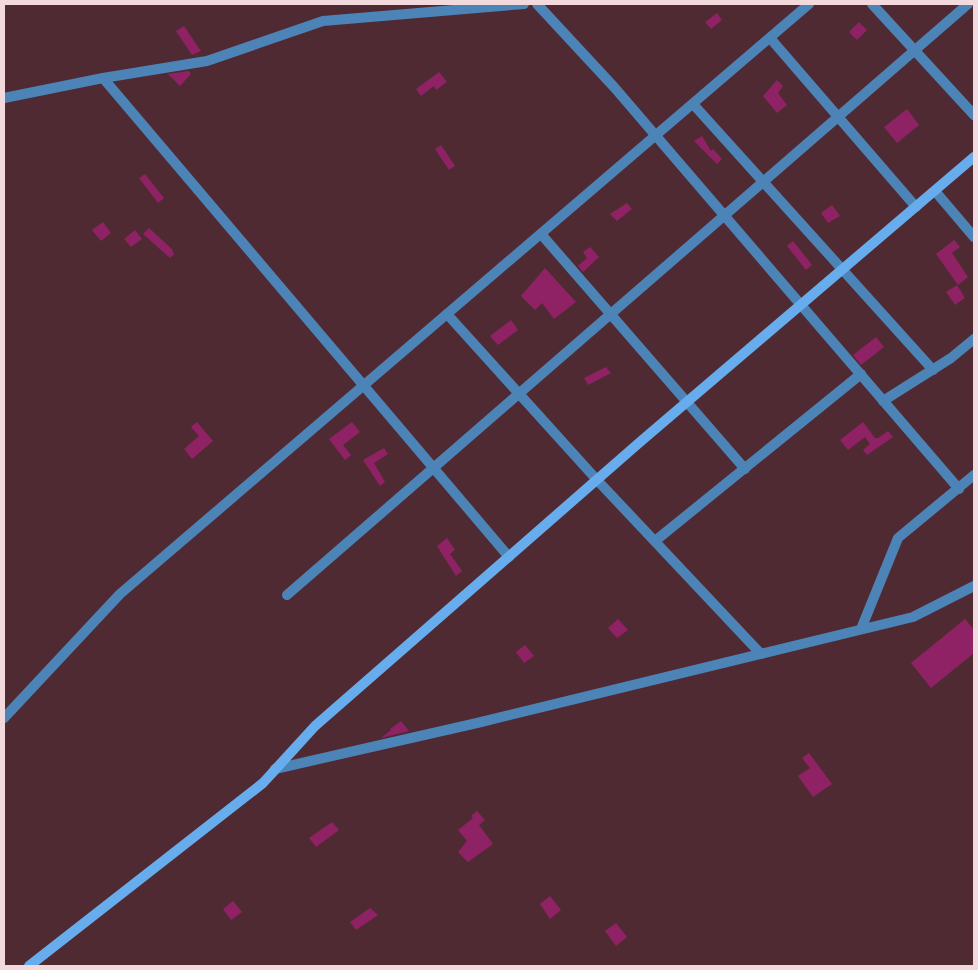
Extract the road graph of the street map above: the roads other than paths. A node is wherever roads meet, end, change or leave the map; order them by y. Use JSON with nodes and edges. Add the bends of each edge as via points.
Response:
{"nodes":[{"id":1,"x":524,"y":4,"type":"edge"},
{"id":2,"x":537,"y":4,"type":"edge"},
{"id":3,"x":809,"y":4,"type":"edge"},
{"id":4,"x":872,"y":4,"type":"edge"},
{"id":5,"x":968,"y":4,"type":"edge"},
{"id":6,"x":770,"y":38,"type":"junction"},
{"id":7,"x":914,"y":49,"type":"junction"},
{"id":8,"x":103,"y":78,"type":"junction"},
{"id":9,"x":4,"y":98,"type":"edge"},
{"id":10,"x":693,"y":104,"type":"junction"},
{"id":11,"x":837,"y":116,"type":"junction"},
{"id":12,"x":974,"y":116,"type":"edge"},
{"id":13,"x":656,"y":136,"type":"junction"},
{"id":14,"x":974,"y":158,"type":"edge"},
{"id":15,"x":762,"y":181,"type":"junction"},
{"id":16,"x":935,"y":191,"type":"junction"},
{"id":17,"x":916,"y":207,"type":"junction"},
{"id":18,"x":723,"y":215,"type":"junction"},
{"id":19,"x":541,"y":234,"type":"junction"},
{"id":20,"x":974,"y":237,"type":"edge"},
{"id":21,"x":843,"y":270,"type":"junction"},
{"id":22,"x":802,"y":305,"type":"junction"},
{"id":23,"x":448,"y":314,"type":"junction"},
{"id":24,"x":610,"y":314,"type":"junction"},
{"id":25,"x":974,"y":339,"type":"edge"},
{"id":26,"x":933,"y":370,"type":"junction"},
{"id":27,"x":861,"y":374,"type":"junction"},
{"id":28,"x":364,"y":386,"type":"junction"},
{"id":29,"x":519,"y":393,"type":"junction"},
{"id":30,"x":884,"y":400,"type":"junction"},
{"id":31,"x":687,"y":402,"type":"junction"},
{"id":32,"x":433,"y":467,"type":"junction"},
{"id":33,"x":745,"y":469,"type":"junction"},
{"id":34,"x":974,"y":475,"type":"edge"},
{"id":35,"x":597,"y":480,"type":"junction"},
{"id":36,"x":959,"y":489,"type":"junction"},
{"id":37,"x":656,"y":541,"type":"junction"},
{"id":38,"x":509,"y":557,"type":"junction"},
{"id":39,"x":974,"y":586,"type":"edge"},
{"id":40,"x":287,"y":595,"type":"dead end"},
{"id":41,"x":861,"y":630,"type":"junction"},
{"id":42,"x":761,"y":654,"type":"junction"},
{"id":43,"x":4,"y":718,"type":"edge"},
{"id":44,"x":276,"y":769,"type":"junction"},
{"id":45,"x":29,"y":966,"type":"edge"}],
"edges":[{"from":1,"to":8,"type":"street","via":[[323,21],[207,60]]},
{"from":2,"to":13,"type":"street"},
{"from":3,"to":6,"type":"street"},
{"from":4,"to":7,"type":"street"},
{"from":5,"to":7,"type":"street"},
{"from":6,"to":10,"type":"street"},
{"from":6,"to":11,"type":"street"},
{"from":7,"to":11,"type":"street"},
{"from":7,"to":12,"type":"street"},
{"from":8,"to":9,"type":"street"},
{"from":8,"to":28,"type":"street"},
{"from":10,"to":13,"type":"street"},
{"from":10,"to":15,"type":"street"},
{"from":11,"to":15,"type":"street"},
{"from":11,"to":17,"type":"street"},
{"from":13,"to":18,"type":"street"},
{"from":13,"to":19,"type":"street"},
{"from":14,"to":16,"type":"street"},
{"from":15,"to":18,"type":"street"},
{"from":15,"to":21,"type":"street"},
{"from":16,"to":17,"type":"street"},
{"from":16,"to":20,"type":"street"},
{"from":17,"to":21,"type":"street"},
{"from":18,"to":22,"type":"street"},
{"from":18,"to":24,"type":"street"},
{"from":19,"to":23,"type":"street"},
{"from":19,"to":24,"type":"street"},
{"from":21,"to":22,"type":"street"},
{"from":21,"to":26,"type":"street"},
{"from":22,"to":27,"type":"street"},
{"from":22,"to":31,"type":"street"},
{"from":23,"to":28,"type":"street"},
{"from":23,"to":29,"type":"street"},
{"from":24,"to":29,"type":"street"},
{"from":24,"to":31,"type":"street"},
{"from":25,"to":26,"type":"street"},
{"from":26,"to":30,"type":"street"},
{"from":27,"to":30,"type":"street"},
{"from":27,"to":33,"type":"street"},
{"from":28,"to":32,"type":"street"},
{"from":28,"to":43,"type":"street","via":[[120,594]]},
{"from":29,"to":32,"type":"street"},
{"from":29,"to":35,"type":"street"},
{"from":30,"to":36,"type":"street"},
{"from":31,"to":33,"type":"street"},
{"from":31,"to":35,"type":"street"},
{"from":32,"to":38,"type":"street"},
{"from":32,"to":40,"type":"street"},
{"from":33,"to":37,"type":"street"},
{"from":34,"to":36,"type":"street"},
{"from":35,"to":37,"type":"street"},
{"from":35,"to":38,"type":"street"},
{"from":36,"to":41,"type":"street","via":[[898,538]]},
{"from":37,"to":42,"type":"street"},
{"from":38,"to":44,"type":"street","via":[[315,726]]},
{"from":39,"to":41,"type":"street","via":[[913,617]]},
{"from":41,"to":42,"type":"street"},
{"from":42,"to":44,"type":"street"},
{"from":44,"to":45,"type":"street","via":[[263,783]]}]}
